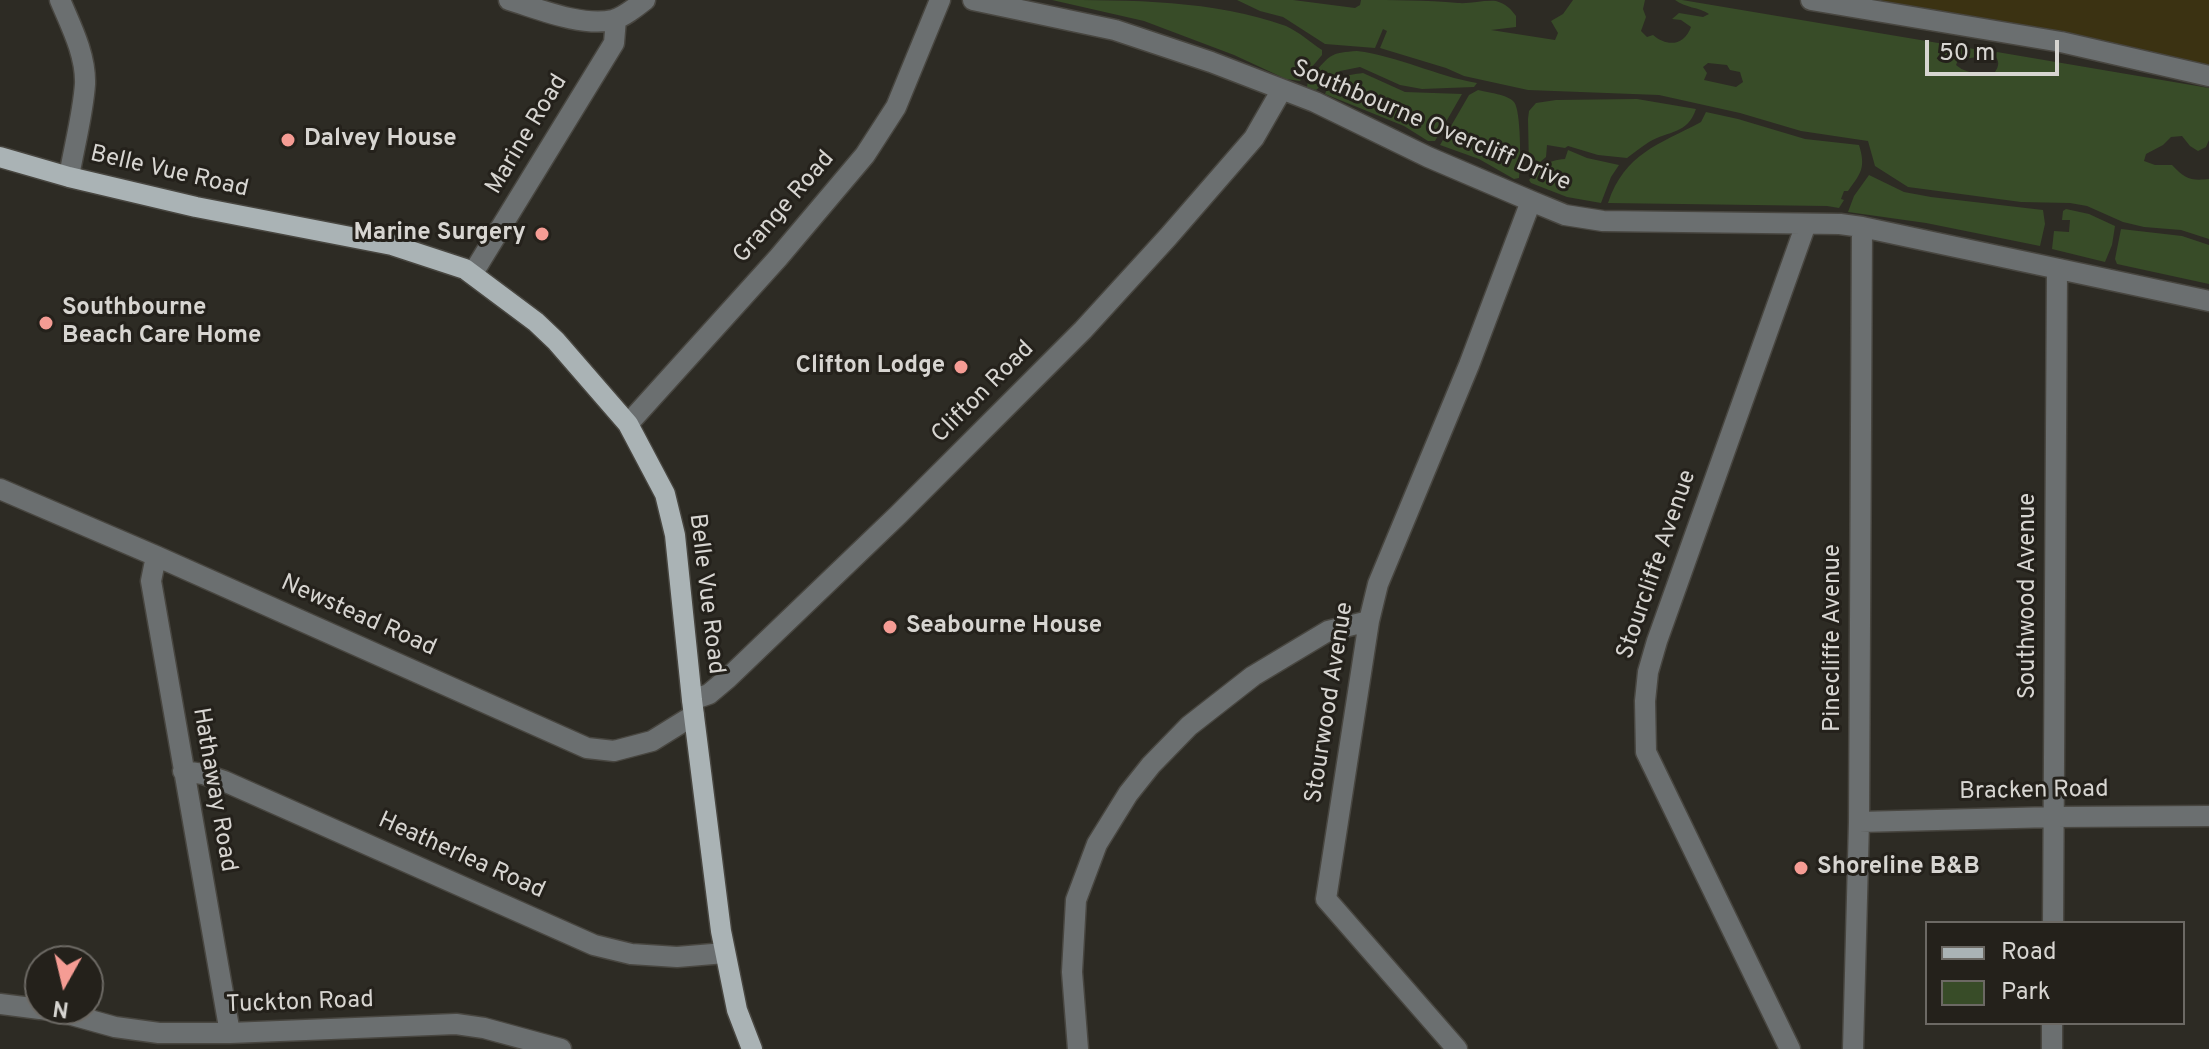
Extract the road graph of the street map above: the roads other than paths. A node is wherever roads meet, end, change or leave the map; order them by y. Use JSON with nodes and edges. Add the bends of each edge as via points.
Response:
{"nodes":[{"id":1,"x":60,"y":0,"type":"edge"},
{"id":2,"x":509,"y":0,"type":"edge"},
{"id":3,"x":645,"y":0,"type":"edge"},
{"id":4,"x":940,"y":0,"type":"edge"},
{"id":5,"x":973,"y":0,"type":"edge"},
{"id":6,"x":1811,"y":0,"type":"edge"},
{"id":7,"x":616,"y":19,"type":"junction"},
{"id":8,"x":2209,"y":76,"type":"edge"},
{"id":9,"x":1281,"y":91,"type":"junction"},
{"id":10,"x":0,"y":157,"type":"edge"},
{"id":11,"x":69,"y":177,"type":"junction"},
{"id":12,"x":1531,"y":201,"type":"junction"},
{"id":13,"x":1806,"y":224,"type":"junction"},
{"id":14,"x":1862,"y":227,"type":"junction"},
{"id":15,"x":2057,"y":269,"type":"junction"},
{"id":16,"x":473,"y":273,"type":"junction"},
{"id":17,"x":2209,"y":301,"type":"edge"},
{"id":18,"x":628,"y":424,"type":"junction"},
{"id":19,"x":0,"y":489,"type":"edge"},
{"id":20,"x":156,"y":556,"type":"junction"},
{"id":21,"x":1369,"y":621,"type":"junction"},
{"id":22,"x":693,"y":708,"type":"junction"},
{"id":23,"x":183,"y":771,"type":"junction"},
{"id":24,"x":2209,"y":816,"type":"edge"},
{"id":25,"x":2054,"y":817,"type":"junction"},
{"id":26,"x":1859,"y":822,"type":"junction"},
{"id":27,"x":2053,"y":921,"type":"edge"},
{"id":28,"x":725,"y":953,"type":"junction"},
{"id":29,"x":0,"y":1004,"type":"edge"},
{"id":30,"x":24,"y":1007,"type":"edge"},
{"id":31,"x":104,"y":1024,"type":"edge"},
{"id":32,"x":2052,"y":1025,"type":"edge"},
{"id":33,"x":357,"y":1028,"type":"junction"},
{"id":34,"x":230,"y":1033,"type":"junction"},
{"id":35,"x":751,"y":1048,"type":"edge"},
{"id":36,"x":357,"y":1049,"type":"edge"},
{"id":37,"x":561,"y":1049,"type":"edge"},
{"id":38,"x":1078,"y":1049,"type":"edge"},
{"id":39,"x":1457,"y":1049,"type":"edge"},
{"id":40,"x":1790,"y":1049,"type":"edge"},
{"id":41,"x":1853,"y":1049,"type":"edge"},
{"id":42,"x":2052,"y":1049,"type":"edge"}],
"edges":[{"from":1,"to":11,"type":"street","via":[[78,44],[85,82]]},
{"from":2,"to":7,"type":"street","via":[[593,22]]},
{"from":3,"to":7,"type":"street"},
{"from":4,"to":18,"type":"street","name":"Grange Road","via":[[896,107],[865,155]]},
{"from":5,"to":9,"type":"street","name":"Southbourne Overcliff Drive","via":[[1115,30]]},
{"from":6,"to":8,"type":"street","via":[[2061,42]]},
{"from":7,"to":16,"type":"street","name":"Marine Road","via":[[614,43]]},
{"from":9,"to":12,"type":"street","name":"Southbourne Overcliff Drive"},
{"from":9,"to":22,"type":"street","name":"Clifton Road","via":[[1254,138],[1083,330],[909,505]]},
{"from":10,"to":11,"type":"main road","name":"Belle Vue Road"},
{"from":11,"to":16,"type":"main road","name":"Belle Vue Road","via":[[392,245]]},
{"from":12,"to":13,"type":"street","name":"Southbourne Overcliff Drive","via":[[1565,215],[1603,221]]},
{"from":12,"to":21,"type":"street","name":"Stourwood Avenue","via":[[1378,584]]},
{"from":13,"to":14,"type":"street","name":"Southbourne Overcliff Drive"},
{"from":13,"to":40,"type":"street","name":"Stourcliffe Avenue","via":[[1657,641],[1645,701],[1646,752]]},
{"from":14,"to":15,"type":"street","name":"Southbourne Overcliff Drive"},
{"from":14,"to":26,"type":"street","name":"Pinecliffe Avenue"},
{"from":15,"to":17,"type":"street","name":"Southbourne Overcliff Drive"},
{"from":15,"to":25,"type":"street","name":"Southwood Avenue"},
{"from":16,"to":18,"type":"main road","name":"Belle Vue Road","via":[[556,341]]},
{"from":18,"to":22,"type":"main road","name":"Belle Vue Road","via":[[665,494],[675,535]]},
{"from":19,"to":20,"type":"street","name":"Newstead Road"},
{"from":20,"to":22,"type":"street","name":"Newstead Road","via":[[587,748],[614,751],[652,741]]},
{"from":20,"to":23,"type":"street","name":"Hathaway Road","via":[[151,581]]},
{"from":21,"to":38,"type":"street","via":[[1328,631],[1253,676],[1189,726],[1128,794],[1097,844],[1076,900],[1072,972]]},
{"from":21,"to":39,"type":"street","name":"Stourwood Avenue","via":[[1326,899]]},
{"from":22,"to":28,"type":"main road","name":"Belle Vue Road"},
{"from":23,"to":28,"type":"street","name":"Heatherlea Road","via":[[224,781],[594,945],[677,957]]},
{"from":23,"to":34,"type":"street","name":"Hathaway Road"},
{"from":24,"to":25,"type":"street","name":"Bracken Road"},
{"from":25,"to":26,"type":"street","name":"Bracken Road"},
{"from":25,"to":27,"type":"street","name":"Southwood Avenue"},
{"from":26,"to":41,"type":"street","name":"Pinecliffe Avenue"},
{"from":28,"to":35,"type":"main road","name":"Belle Vue Road"},
{"from":29,"to":30,"type":"street","name":"Tuckton Road"},
{"from":31,"to":34,"type":"street","name":"Tuckton Road","via":[[159,1033]]},
{"from":32,"to":42,"type":"street"},
{"from":33,"to":34,"type":"street","name":"Tuckton Road"},
{"from":33,"to":36,"type":"street"},
{"from":33,"to":37,"type":"street","name":"Tuckton Road","via":[[456,1024]]}]}
